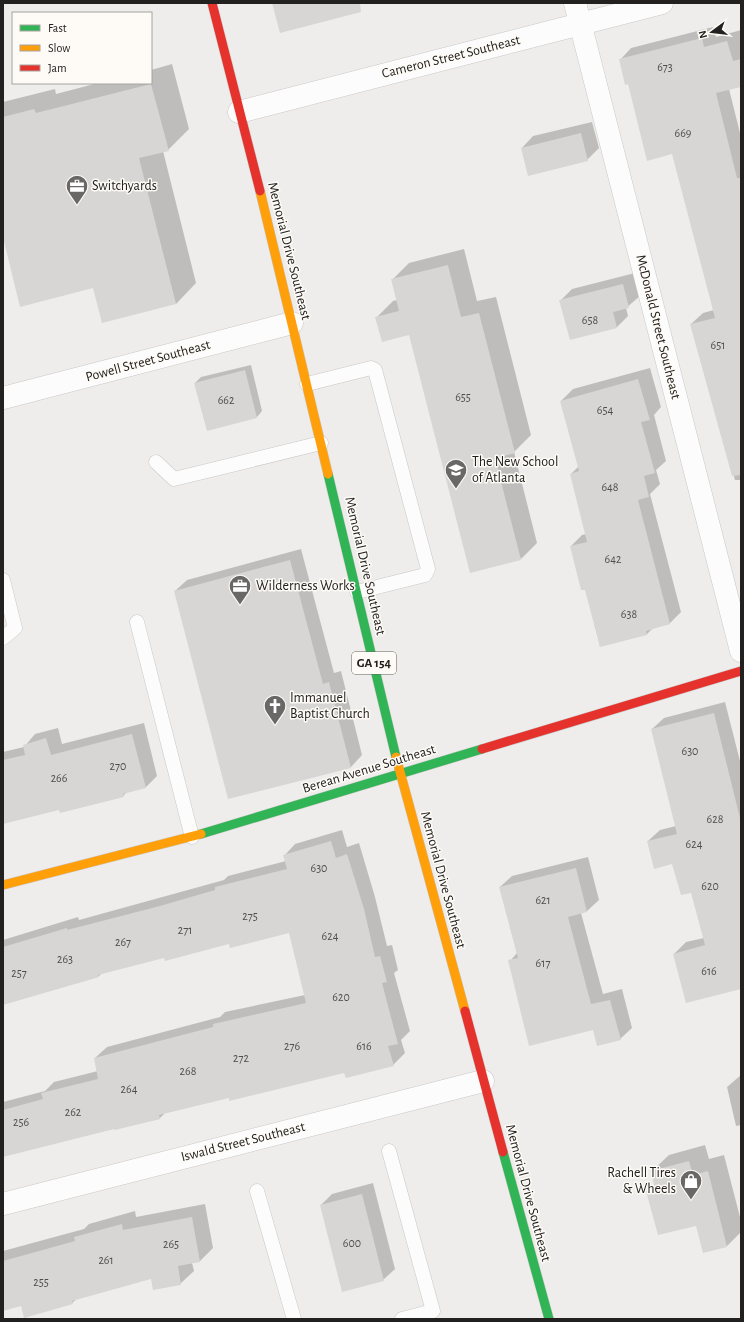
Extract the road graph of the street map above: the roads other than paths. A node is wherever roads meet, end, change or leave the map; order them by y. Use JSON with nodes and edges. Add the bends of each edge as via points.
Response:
{"nodes":[{"id":1,"x":212,"y":3,"type":"edge"},
{"id":2,"x":575,"y":3,"type":"edge"},
{"id":3,"x":662,"y":3,"type":"edge"},
{"id":4,"x":580,"y":24,"type":"junction"},
{"id":5,"x":239,"y":112,"type":"junction"},
{"id":6,"x":292,"y":323,"type":"junction"},
{"id":7,"x":307,"y":384,"type":"junction"},
{"id":8,"x":3,"y":398,"type":"edge"},
{"id":9,"x":321,"y":443,"type":"junction"},
{"id":10,"x":156,"y":462,"type":"dead end"},
{"id":11,"x":3,"y":580,"type":"edge"},
{"id":12,"x":357,"y":592,"type":"junction"},
{"id":13,"x":136,"y":622,"type":"dead end"},
{"id":14,"x":3,"y":638,"type":"edge"},
{"id":15,"x":741,"y":651,"type":"edge"},
{"id":16,"x":741,"y":671,"type":"edge"},
{"id":17,"x":400,"y":774,"type":"junction"},
{"id":18,"x":192,"y":837,"type":"junction"},
{"id":19,"x":3,"y":885,"type":"edge"},
{"id":20,"x":483,"y":1081,"type":"junction"},
{"id":21,"x":390,"y":1151,"type":"dead end"},
{"id":22,"x":257,"y":1191,"type":"dead end"},
{"id":23,"x":3,"y":1204,"type":"edge"},
{"id":24,"x":294,"y":1319,"type":"edge"},
{"id":25,"x":402,"y":1319,"type":"edge"},
{"id":26,"x":548,"y":1319,"type":"edge"}],
"edges":[{"from":1,"to":5,"type":"main road","name":"Memorial Drive Southeast","number":"GA 154"},
{"from":2,"to":4,"type":"street","name":"McDonald Street Southeast"},
{"from":3,"to":4,"type":"street","name":"Cameron Street Southeast"},
{"from":4,"to":5,"type":"street","name":"Cameron Street Southeast"},
{"from":4,"to":15,"type":"street","name":"McDonald Street Southeast"},
{"from":5,"to":6,"type":"main road","name":"Memorial Drive Southeast","number":"GA 154"},
{"from":6,"to":7,"type":"main road","name":"Memorial Drive Southeast","number":"GA 154"},
{"from":6,"to":8,"type":"street","name":"Powell Street Southeast"},
{"from":7,"to":9,"type":"main road","name":"Memorial Drive Southeast","number":"GA 154"},
{"from":7,"to":12,"type":"lane","via":[[371,368],[375,370],[428,569],[424,575]]},
{"from":9,"to":10,"type":"lane","via":[[174,479]]},
{"from":9,"to":12,"type":"main road","name":"Memorial Drive Southeast","number":"GA 154"},
{"from":11,"to":14,"type":"lane","via":[[15,628]]},
{"from":12,"to":17,"type":"main road","name":"Memorial Drive Southeast","number":"GA 154"},
{"from":13,"to":18,"type":"lane"},
{"from":16,"to":17,"type":"main road","name":"Berean Avenue Southeast"},
{"from":17,"to":18,"type":"main road","name":"Berean Avenue Southeast"},
{"from":17,"to":20,"type":"main road","name":"Memorial Drive Southeast","number":"GA 154"},
{"from":18,"to":19,"type":"main road","name":"Berean Avenue Southeast"},
{"from":20,"to":23,"type":"street","name":"Iswald Street Southeast"},
{"from":20,"to":26,"type":"main road","name":"Memorial Drive Southeast","number":"GA 154"},
{"from":21,"to":25,"type":"lane","via":[[433,1311]]},
{"from":22,"to":24,"type":"lane"}]}
